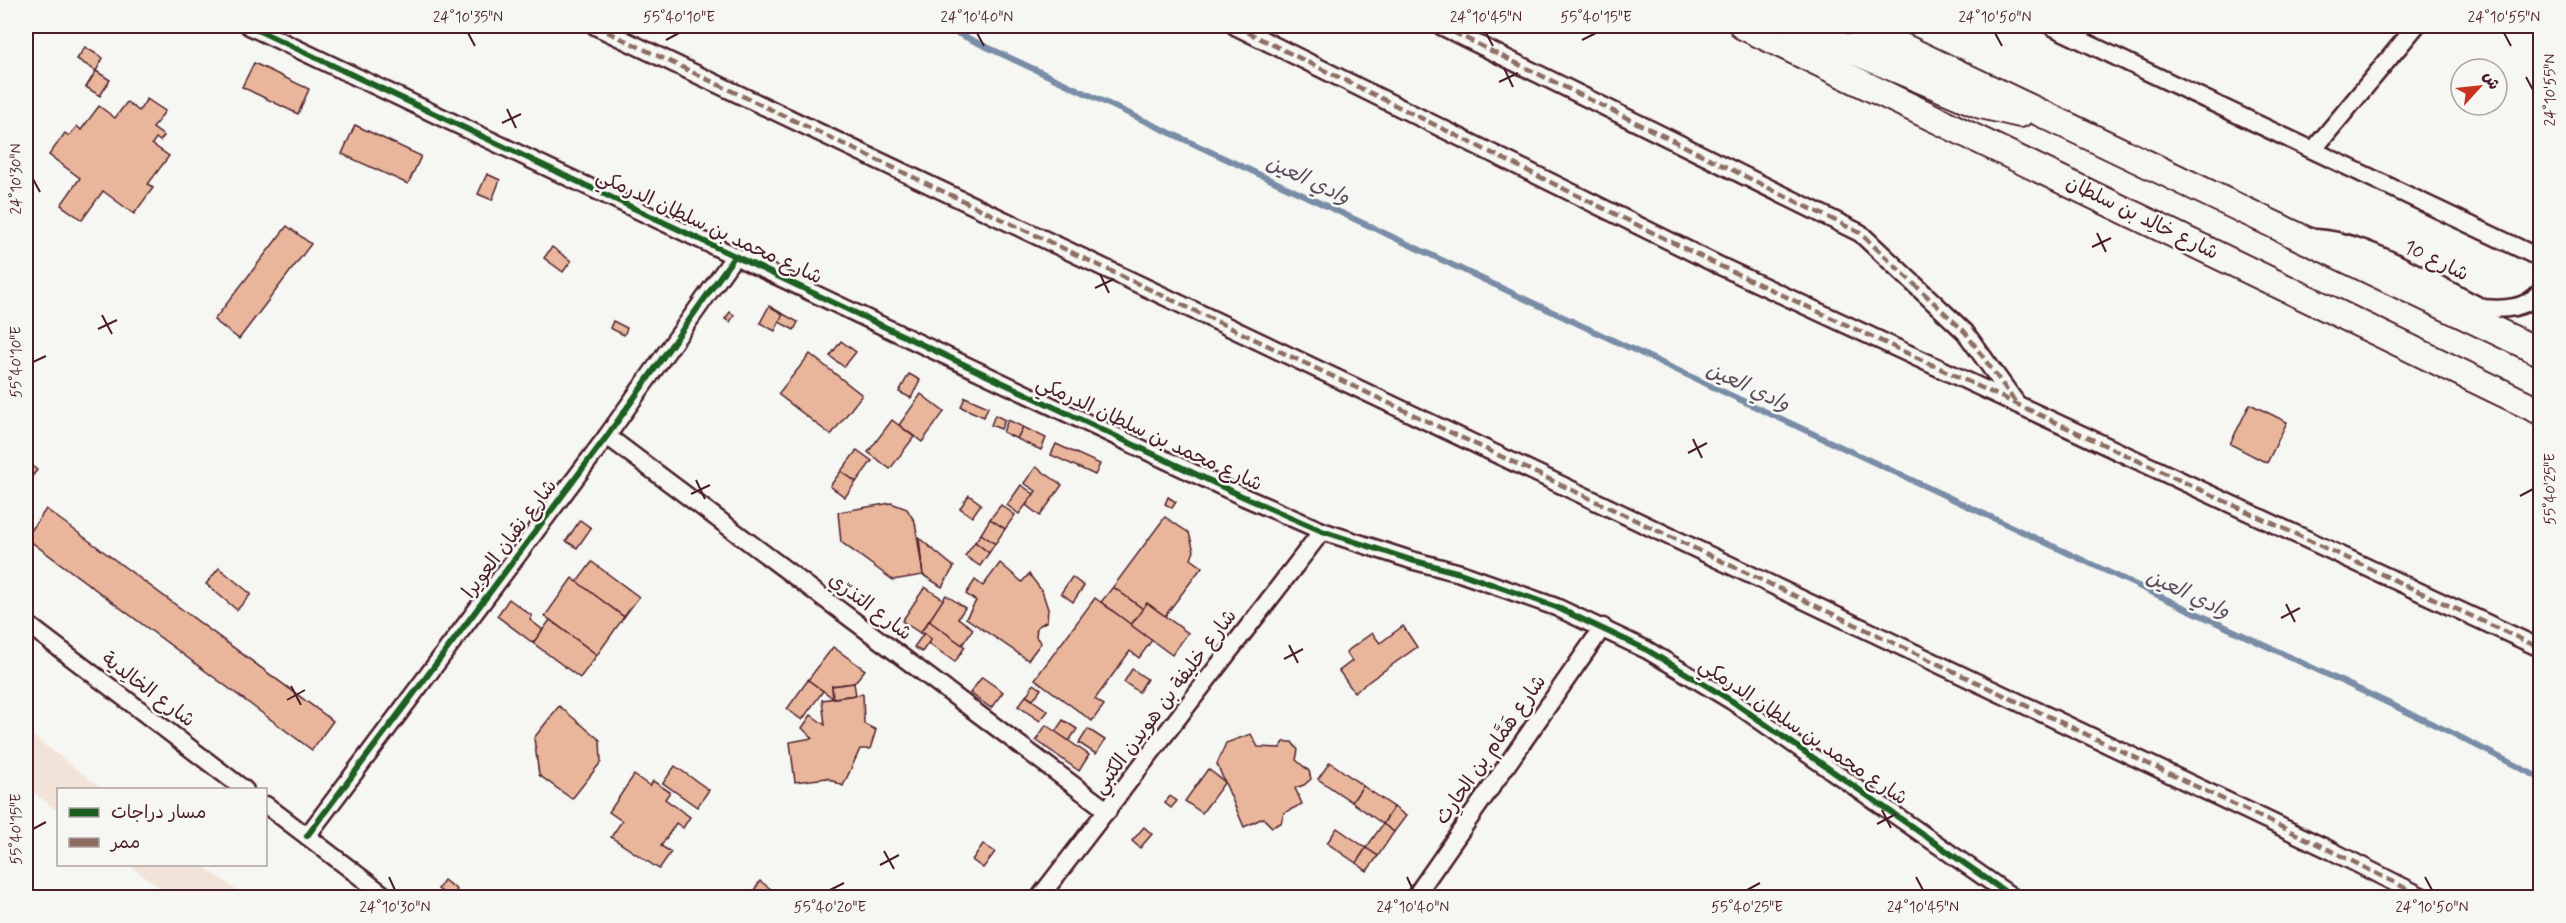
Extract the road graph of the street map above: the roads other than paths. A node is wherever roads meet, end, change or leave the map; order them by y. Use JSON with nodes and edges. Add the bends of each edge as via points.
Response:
{"nodes":[{"id":1,"x":249,"y":26,"type":"edge"},
{"id":2,"x":595,"y":26,"type":"edge"},
{"id":3,"x":1235,"y":26,"type":"edge"},
{"id":4,"x":1441,"y":26,"type":"edge"},
{"id":5,"x":1743,"y":26,"type":"edge"},
{"id":6,"x":1795,"y":26,"type":"edge"},
{"id":7,"x":1859,"y":26,"type":"edge"},
{"id":8,"x":2052,"y":26,"type":"edge"},
{"id":9,"x":2416,"y":26,"type":"edge"},
{"id":10,"x":1771,"y":32,"type":"edge"},
{"id":11,"x":2044,"y":115,"type":"junction"},
{"id":12,"x":2314,"y":148,"type":"junction"},
{"id":13,"x":2300,"y":238,"type":"junction"},
{"id":14,"x":734,"y":257,"type":"junction"},
{"id":15,"x":2541,"y":258,"type":"edge"},
{"id":16,"x":2540,"y":298,"type":"edge"},
{"id":17,"x":2541,"y":352,"type":"edge"},
{"id":18,"x":2018,"y":405,"type":"junction"},
{"id":19,"x":2541,"y":411,"type":"edge"},
{"id":20,"x":607,"y":436,"type":"junction"},
{"id":21,"x":1322,"y":531,"type":"junction"},
{"id":22,"x":26,"y":623,"type":"edge"},
{"id":23,"x":1603,"y":627,"type":"junction"},
{"id":24,"x":2541,"y":648,"type":"edge"},
{"id":25,"x":244,"y":788,"type":"edge"},
{"id":26,"x":267,"y":806,"type":"edge"},
{"id":27,"x":1108,"y":811,"type":"junction"},
{"id":28,"x":307,"y":836,"type":"junction"},
{"id":29,"x":388,"y":897,"type":"edge"},
{"id":30,"x":1039,"y":897,"type":"edge"},
{"id":31,"x":1414,"y":897,"type":"edge"},
{"id":32,"x":2014,"y":897,"type":"edge"},
{"id":33,"x":2425,"y":897,"type":"edge"}],
"edges":[{"from":1,"to":14,"type":"street","name":"شارع محمد بن سلطان الدرمكي"},
{"from":2,"to":33,"type":"street"},
{"from":3,"to":18,"type":"street","via":[[1718,265]]},
{"from":4,"to":18,"type":"street","via":[[1860,232],[1965,332]]},
{"from":5,"to":10,"type":"main road","name":"شارع خالِد بن سلطان"},
{"from":6,"to":11,"type":"main road","via":[[1981,105]]},
{"from":7,"to":11,"type":"main road"},
{"from":8,"to":12,"type":"street"},
{"from":9,"to":12,"type":"street"},
{"from":10,"to":19,"type":"main road","name":"شارع خالِد بن سلطان"},
{"from":11,"to":13,"type":"main road"},
{"from":12,"to":15,"type":"street"},
{"from":13,"to":16,"type":"street","name":"شارع 10","via":[[2351,244],[2483,308],[2511,308]]},
{"from":13,"to":17,"type":"main road"},
{"from":14,"to":20,"type":"street","name":"شارع نقيان العويرا"},
{"from":14,"to":21,"type":"street","name":"شارع محمد بن سلطان الدرمكي"},
{"from":18,"to":24,"type":"street"},
{"from":20,"to":27,"type":"street","name":"شارع التذرّي"},
{"from":20,"to":28,"type":"street","name":"شارع نقيان العويرا"},
{"from":21,"to":23,"type":"street","name":"شارع محمد بن سلطان الدرمكي","via":[[1509,589]]},
{"from":21,"to":27,"type":"street","name":"شارع خليفة بن هويدن الكتبي"},
{"from":22,"to":25,"type":"street","name":"شارع الخالِدية"},
{"from":23,"to":31,"type":"street","name":"شارع هَمَّام بن الحارِث"},
{"from":23,"to":32,"type":"street","name":"شارع محمد بن سلطان الدرمكي","via":[[1732,701]]},
{"from":26,"to":28,"type":"street"},
{"from":27,"to":30,"type":"street","name":"شارع خليفة بن هويدن الكتبي"},
{"from":28,"to":29,"type":"street"}]}
